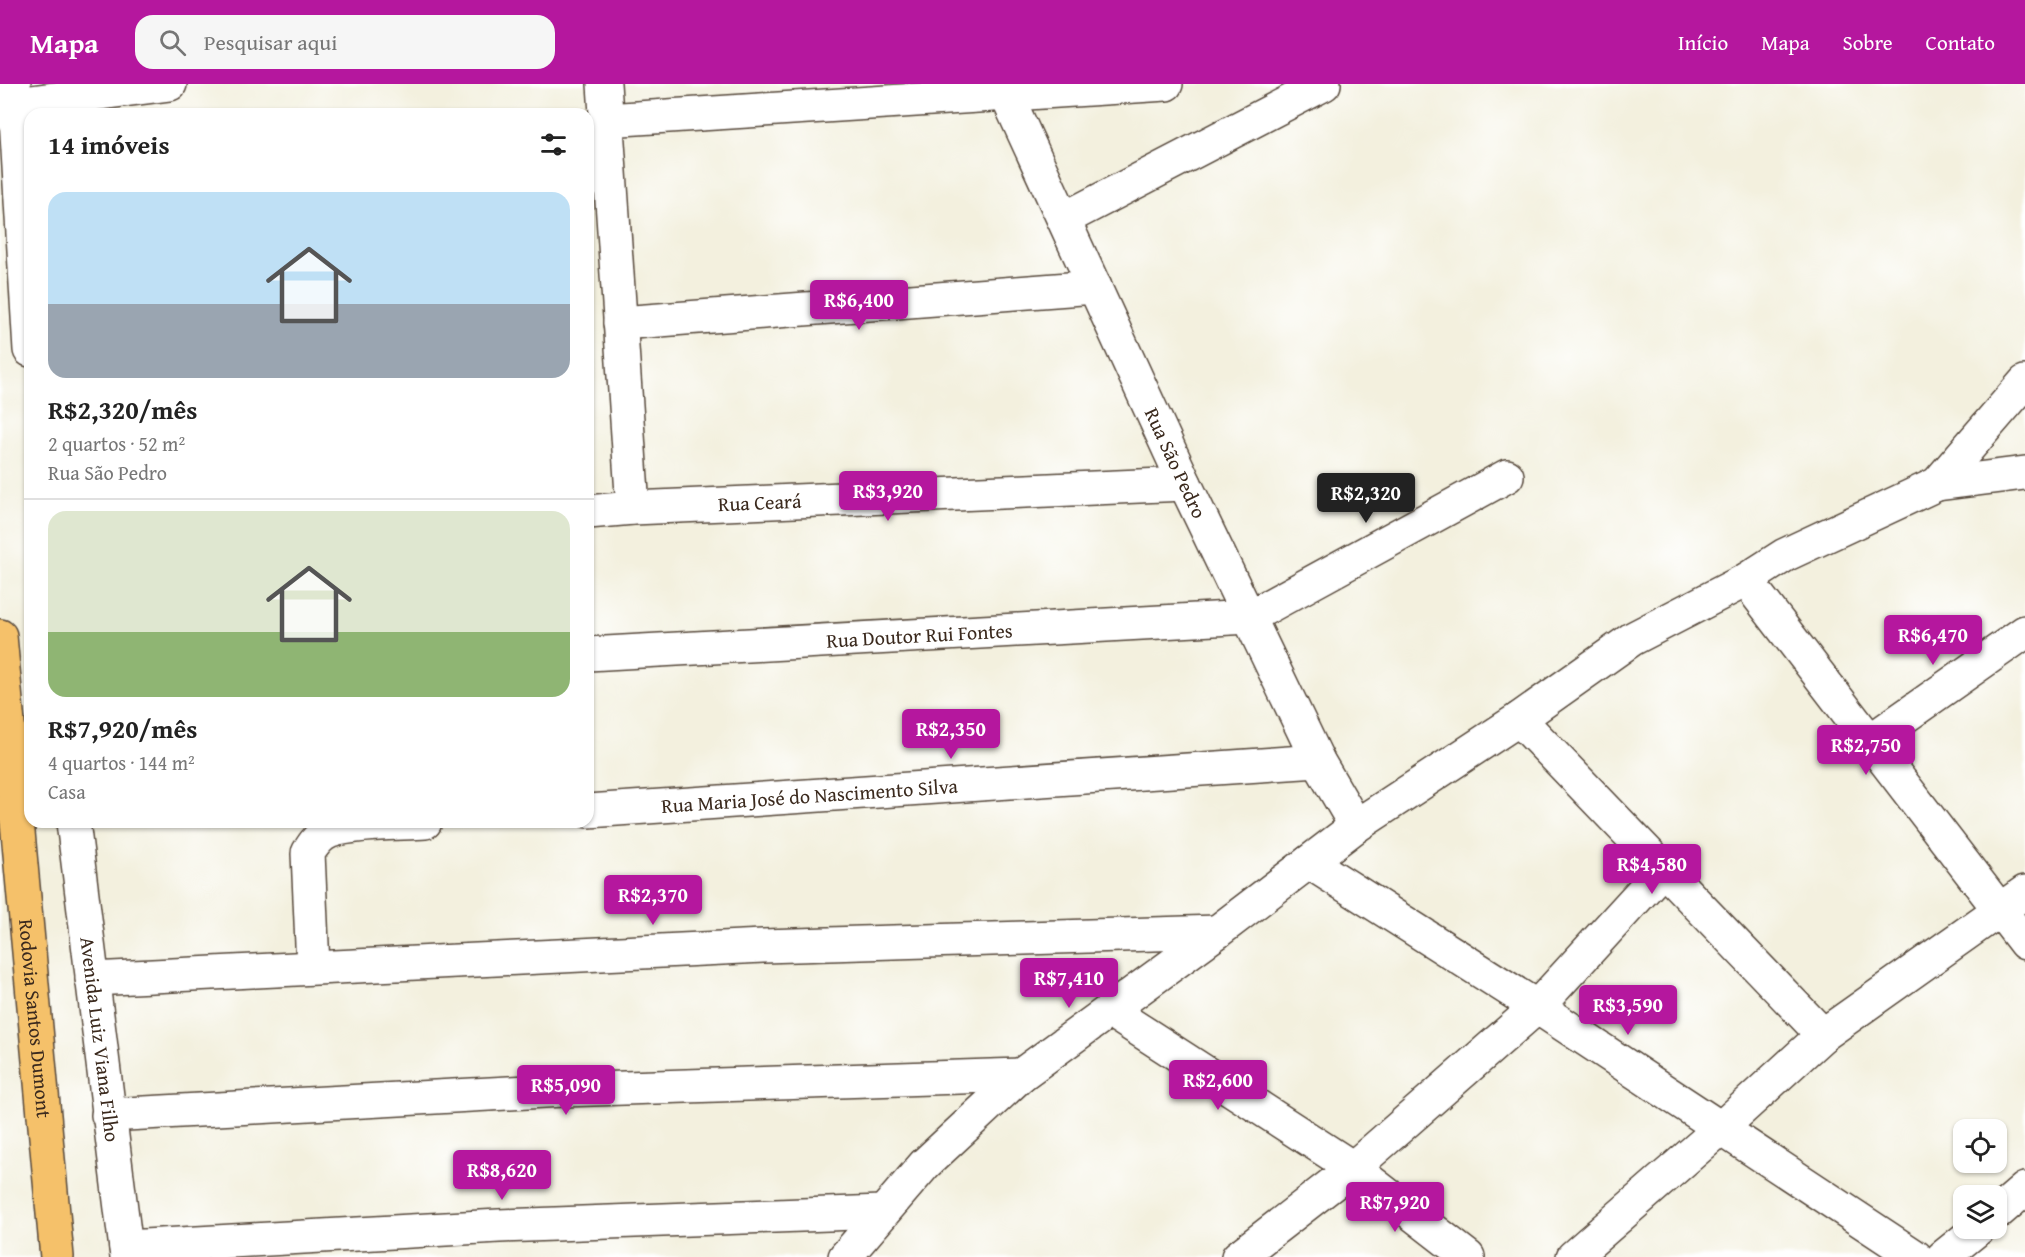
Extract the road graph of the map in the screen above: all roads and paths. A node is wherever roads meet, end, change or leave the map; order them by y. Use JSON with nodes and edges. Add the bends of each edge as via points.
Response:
{"nodes":[{"id":1,"x":170,"y":84,"type":"edge"},
{"id":2,"x":604,"y":84,"type":"edge"},
{"id":3,"x":1166,"y":84,"type":"edge"},
{"id":4,"x":1324,"y":84,"type":"edge"},
{"id":5,"x":1006,"y":94,"type":"junction"},
{"id":6,"x":9,"y":98,"type":"edge"},
{"id":7,"x":606,"y":120,"type":"junction"},
{"id":8,"x":1064,"y":219,"type":"junction"},
{"id":9,"x":24,"y":278,"type":"edge"},
{"id":10,"x":1095,"y":287,"type":"junction"},
{"id":11,"x":620,"y":323,"type":"junction"},
{"id":12,"x":2025,"y":382,"type":"edge"},
{"id":13,"x":2025,"y":473,"type":"edge"},
{"id":14,"x":1508,"y":476,"type":"dead end"},
{"id":15,"x":1185,"y":484,"type":"junction"},
{"id":16,"x":1937,"y":484,"type":"junction"},
{"id":17,"x":633,"y":508,"type":"junction"},
{"id":18,"x":594,"y":511,"type":"edge"},
{"id":19,"x":1746,"y":580,"type":"junction"},
{"id":20,"x":1249,"y":617,"type":"junction"},
{"id":21,"x":2025,"y":632,"type":"edge"},
{"id":22,"x":0,"y":636,"type":"edge"},
{"id":23,"x":594,"y":654,"type":"edge"},
{"id":24,"x":1520,"y":719,"type":"junction"},
{"id":25,"x":1870,"y":741,"type":"junction"},
{"id":26,"x":1318,"y":761,"type":"junction"},
{"id":27,"x":594,"y":811,"type":"edge"},
{"id":28,"x":1356,"y":826,"type":"junction"},
{"id":29,"x":74,"y":828,"type":"edge"},
{"id":30,"x":343,"y":828,"type":"edge"},
{"id":31,"x":1309,"y":862,"type":"junction"},
{"id":32,"x":1663,"y":869,"type":"junction"},
{"id":33,"x":2013,"y":900,"type":"edge"},
{"id":34,"x":1217,"y":932,"type":"junction"},
{"id":35,"x":2025,"y":943,"type":"edge"},
{"id":36,"x":313,"y":967,"type":"junction"},
{"id":37,"x":92,"y":979,"type":"junction"},
{"id":38,"x":1538,"y":1007,"type":"junction"},
{"id":39,"x":1110,"y":1011,"type":"junction"},
{"id":40,"x":1822,"y":1035,"type":"junction"},
{"id":41,"x":1021,"y":1075,"type":"junction"},
{"id":42,"x":108,"y":1115,"type":"junction"},
{"id":43,"x":1721,"y":1128,"type":"junction"},
{"id":44,"x":1353,"y":1168,"type":"junction"},
{"id":45,"x":2025,"y":1189,"type":"edge"},
{"id":46,"x":2007,"y":1205,"type":"edge"},
{"id":47,"x":882,"y":1212,"type":"junction"},
{"id":48,"x":1964,"y":1239,"type":"edge"},
{"id":49,"x":127,"y":1252,"type":"edge"},
{"id":50,"x":57,"y":1257,"type":"edge"},
{"id":51,"x":845,"y":1257,"type":"edge"},
{"id":52,"x":1238,"y":1257,"type":"edge"},
{"id":53,"x":1468,"y":1257,"type":"edge"},
{"id":54,"x":1573,"y":1257,"type":"edge"},
{"id":55,"x":1916,"y":1257,"type":"edge"},
{"id":56,"x":1942,"y":1257,"type":"edge"}],
"edges":[{"from":1,"to":6,"type":"street"},
{"from":2,"to":7,"type":"street"},
{"from":3,"to":5,"type":"street"},
{"from":4,"to":8,"type":"street"},
{"from":5,"to":7,"type":"street"},
{"from":5,"to":8,"type":"street","name":"Rua São Pedro"},
{"from":6,"to":9,"type":"street"},
{"from":7,"to":11,"type":"street"},
{"from":8,"to":10,"type":"street","name":"Rua São Pedro"},
{"from":10,"to":11,"type":"street"},
{"from":10,"to":15,"type":"street","name":"Rua São Pedro"},
{"from":11,"to":17,"type":"street"},
{"from":12,"to":16,"type":"street"},
{"from":13,"to":16,"type":"street"},
{"from":14,"to":20,"type":"street"},
{"from":15,"to":17,"type":"street","name":"Rua Ceará"},
{"from":15,"to":20,"type":"street","name":"Rua São Pedro"},
{"from":16,"to":19,"type":"street","via":[[1785,555]]},
{"from":17,"to":18,"type":"street","name":"Rua Ceará"},
{"from":19,"to":24,"type":"street","via":[[1632,639]]},
{"from":19,"to":25,"type":"street"},
{"from":20,"to":23,"type":"street","name":"Rua Doutor Rui Fontes"},
{"from":20,"to":26,"type":"street","name":"Rua São Pedro"},
{"from":21,"to":25,"type":"street"},
{"from":22,"to":50,"type":"highway","name":"Rodovia Santos Dumont"},
{"from":24,"to":28,"type":"street"},
{"from":24,"to":32,"type":"street"},
{"from":25,"to":33,"type":"street"},
{"from":26,"to":27,"type":"street","name":"Rua Maria José do Nascimento Silva"},
{"from":26,"to":28,"type":"street","name":"Rua São Pedro"},
{"from":28,"to":31,"type":"street"},
{"from":29,"to":37,"type":"street","name":"Avenida Luiz Viana Filho"},
{"from":30,"to":36,"type":"street","via":[[325,833],[308,853]]},
{"from":31,"to":34,"type":"street"},
{"from":31,"to":38,"type":"street"},
{"from":32,"to":38,"type":"street"},
{"from":32,"to":40,"type":"street"},
{"from":33,"to":35,"type":"street"},
{"from":33,"to":40,"type":"street"},
{"from":34,"to":36,"type":"street","via":[[763,946]]},
{"from":34,"to":39,"type":"street"},
{"from":36,"to":37,"type":"street"},
{"from":37,"to":42,"type":"street","name":"Avenida Luiz Viana Filho"},
{"from":38,"to":43,"type":"street"},
{"from":38,"to":44,"type":"street"},
{"from":39,"to":41,"type":"street"},
{"from":39,"to":44,"type":"street"},
{"from":40,"to":43,"type":"street"},
{"from":41,"to":42,"type":"street","via":[[563,1090]]},
{"from":41,"to":47,"type":"street","via":[[925,1164]]},
{"from":42,"to":49,"type":"street","name":"Avenida Luiz Viana Filho"},
{"from":43,"to":54,"type":"street"},
{"from":43,"to":55,"type":"street"},
{"from":44,"to":52,"type":"street"},
{"from":44,"to":53,"type":"street"},
{"from":45,"to":46,"type":"street"},
{"from":47,"to":49,"type":"street","via":[[500,1226]]},
{"from":47,"to":51,"type":"street"},
{"from":48,"to":56,"type":"street"}]}
